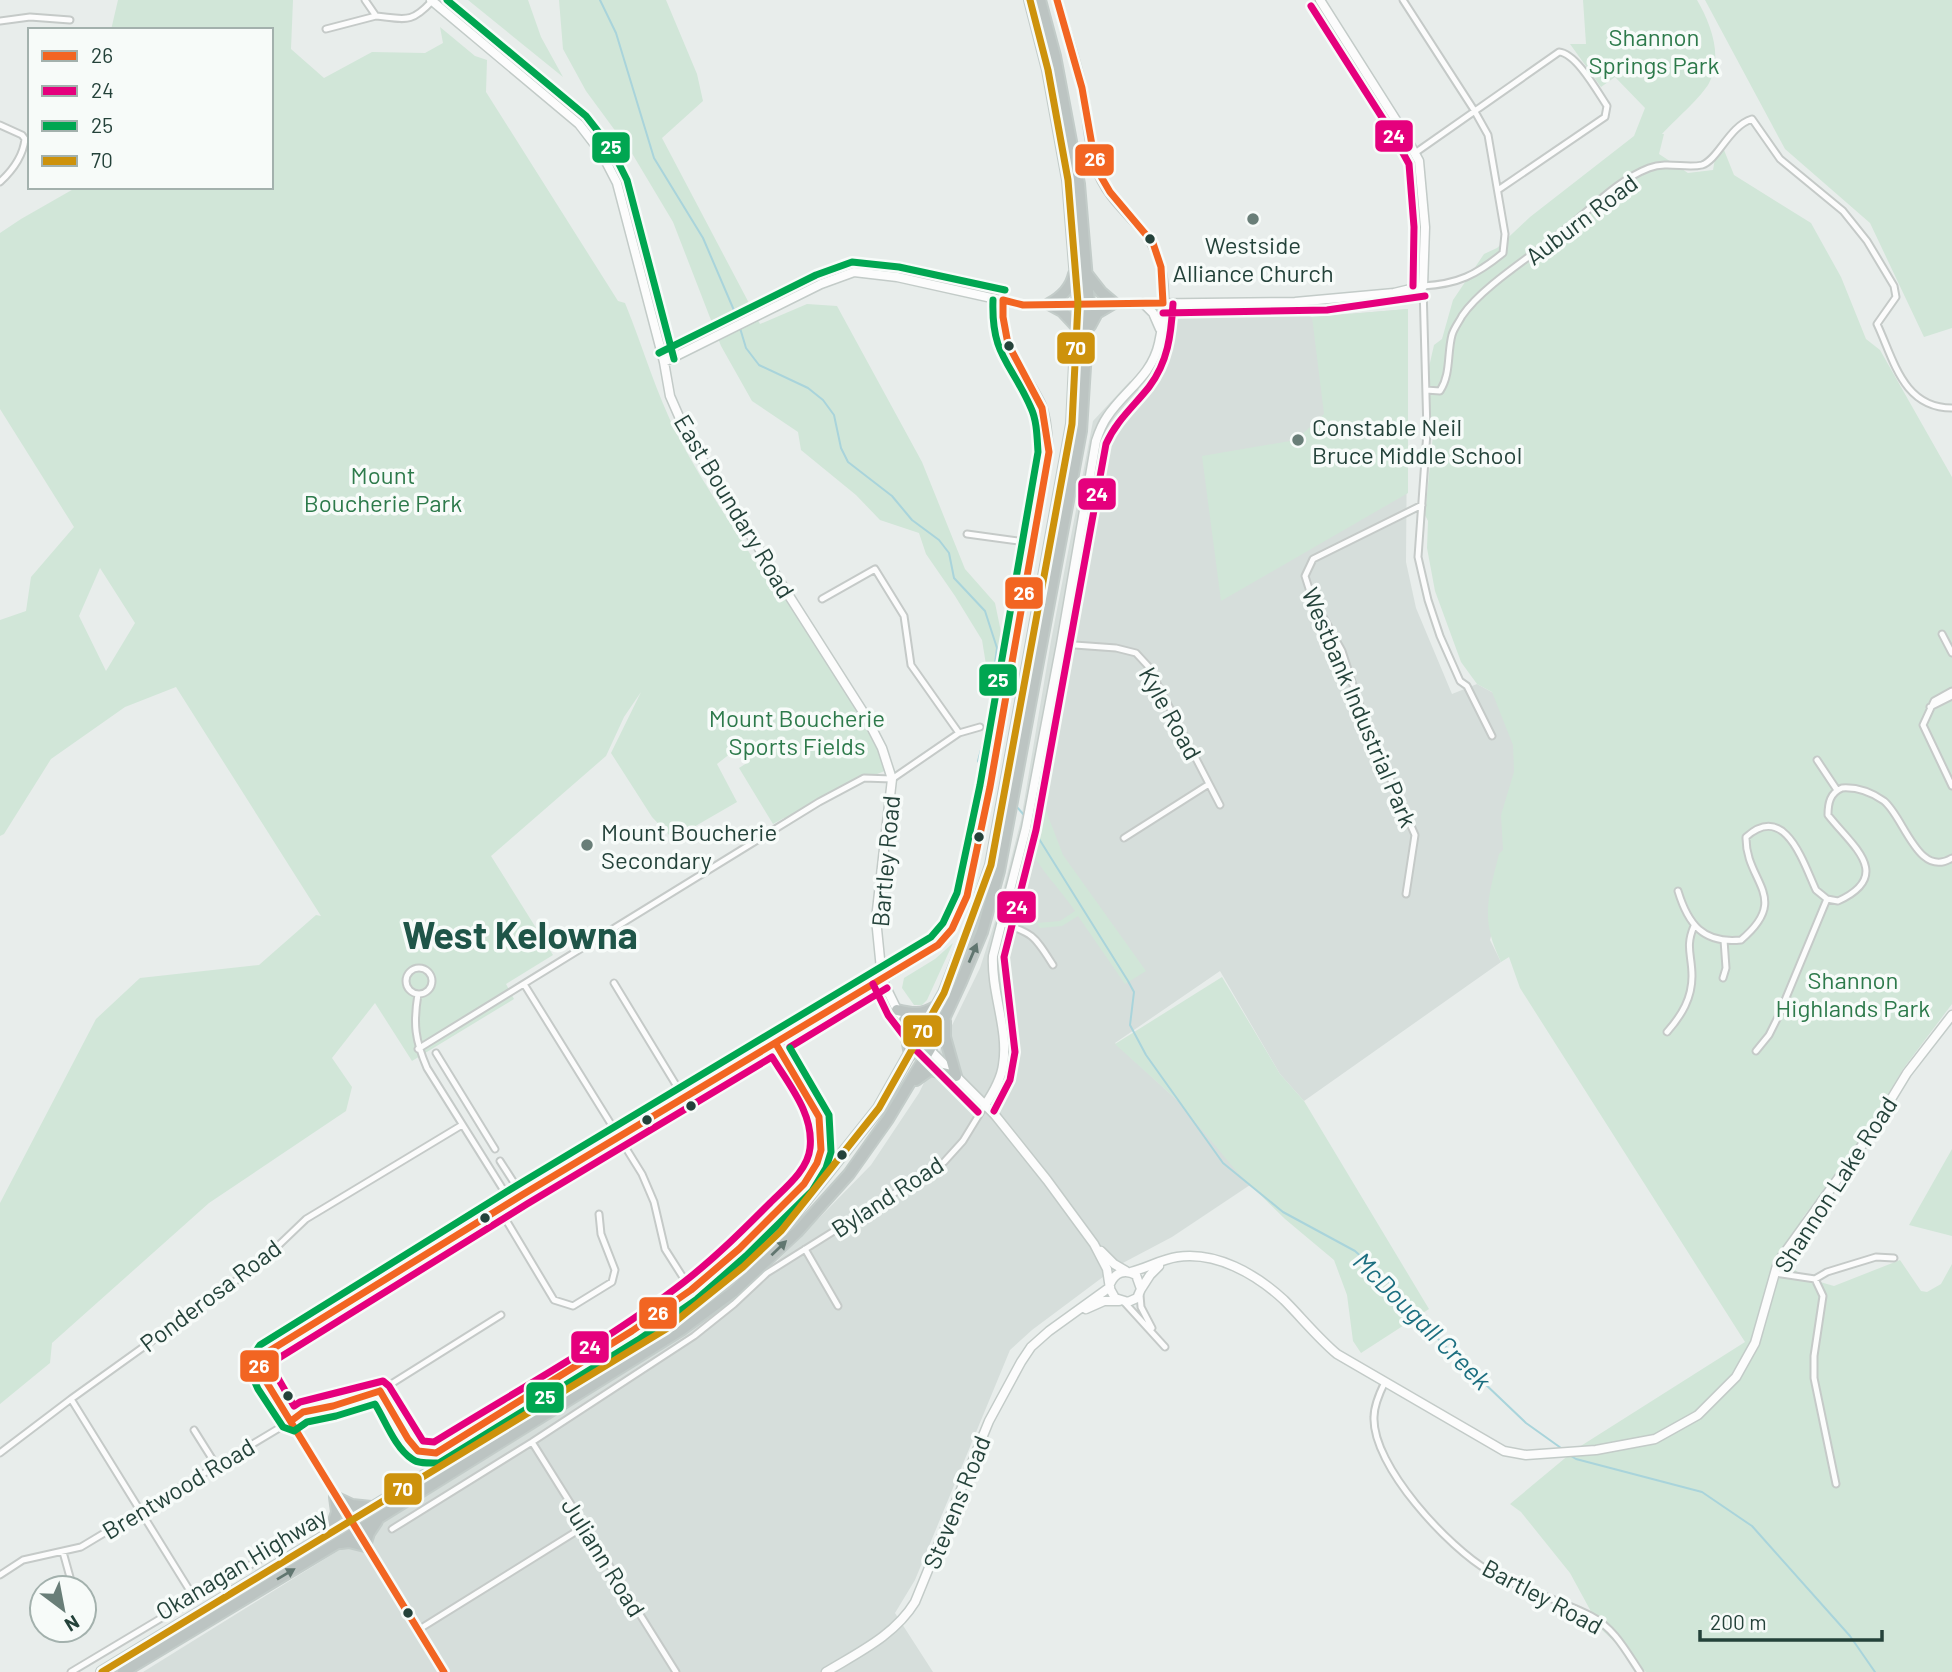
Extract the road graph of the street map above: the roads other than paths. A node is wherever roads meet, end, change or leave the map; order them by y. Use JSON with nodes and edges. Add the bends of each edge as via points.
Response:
{"nodes":[{"id":1,"x":365,"y":0,"type":"edge"},
{"id":2,"x":431,"y":0,"type":"edge"},
{"id":3,"x":1030,"y":0,"type":"edge"},
{"id":4,"x":1040,"y":0,"type":"edge"},
{"id":5,"x":1057,"y":0,"type":"edge"},
{"id":6,"x":1320,"y":0,"type":"edge"},
{"id":7,"x":1403,"y":0,"type":"edge"},
{"id":8,"x":376,"y":16,"type":"junction"},
{"id":9,"x":70,"y":20,"type":"dead end"},
{"id":10,"x":0,"y":21,"type":"edge"},
{"id":11,"x":326,"y":29,"type":"dead end"},
{"id":12,"x":1474,"y":110,"type":"junction"},
{"id":13,"x":0,"y":125,"type":"edge"},
{"id":14,"x":27,"y":139,"type":"edge"},
{"id":15,"x":1415,"y":153,"type":"junction"},
{"id":16,"x":0,"y":182,"type":"edge"},
{"id":17,"x":1498,"y":190,"type":"junction"},
{"id":18,"x":1076,"y":265,"type":"junction"},
{"id":19,"x":1087,"y":273,"type":"junction"},
{"id":20,"x":1423,"y":286,"type":"junction"},
{"id":21,"x":1003,"y":300,"type":"junction"},
{"id":22,"x":1083,"y":303,"type":"junction"},
{"id":23,"x":1114,"y":303,"type":"junction"},
{"id":24,"x":1143,"y":303,"type":"junction"},
{"id":25,"x":1163,"y":303,"type":"junction"},
{"id":26,"x":1049,"y":304,"type":"junction"},
{"id":27,"x":1076,"y":326,"type":"junction"},
{"id":28,"x":1088,"y":332,"type":"junction"},
{"id":29,"x":1161,"y":332,"type":"junction"},
{"id":30,"x":664,"y":362,"type":"junction"},
{"id":31,"x":1426,"y":390,"type":"junction"},
{"id":32,"x":1952,"y":408,"type":"edge"},
{"id":33,"x":1422,"y":505,"type":"junction"},
{"id":34,"x":967,"y":534,"type":"dead end"},
{"id":35,"x":1035,"y":543,"type":"junction"},
{"id":36,"x":822,"y":599,"type":"dead end"},
{"id":37,"x":1942,"y":634,"type":"dead end"},
{"id":38,"x":1061,"y":644,"type":"junction"},
{"id":39,"x":1952,"y":653,"type":"edge"},
{"id":40,"x":1952,"y":693,"type":"edge"},
{"id":41,"x":980,"y":727,"type":"dead end"},
{"id":42,"x":958,"y":733,"type":"junction"},
{"id":43,"x":1492,"y":736,"type":"dead end"},
{"id":44,"x":1816,"y":760,"type":"dead end"},
{"id":45,"x":892,"y":779,"type":"junction"},
{"id":46,"x":1209,"y":784,"type":"junction"},
{"id":47,"x":1952,"y":786,"type":"edge"},
{"id":48,"x":1837,"y":790,"type":"junction"},
{"id":49,"x":1008,"y":799,"type":"junction"},
{"id":50,"x":1220,"y":806,"type":"dead end"},
{"id":51,"x":1124,"y":838,"type":"dead end"},
{"id":52,"x":1952,"y":858,"type":"edge"},
{"id":53,"x":1678,"y":891,"type":"dead end"},
{"id":54,"x":1406,"y":894,"type":"dead end"},
{"id":55,"x":1827,"y":899,"type":"junction"},
{"id":56,"x":1001,"y":923,"type":"junction"},
{"id":57,"x":1694,"y":926,"type":"junction"},
{"id":58,"x":1724,"y":940,"type":"junction"},
{"id":59,"x":1053,"y":965,"type":"dead end"},
{"id":60,"x":1723,"y":978,"type":"dead end"},
{"id":61,"x":882,"y":979,"type":"junction"},
{"id":62,"x":614,"y":983,"type":"dead end"},
{"id":63,"x":524,"y":984,"type":"junction"},
{"id":64,"x":418,"y":994,"type":"junction"},
{"id":65,"x":938,"y":1005,"type":"junction"},
{"id":66,"x":897,"y":1010,"type":"junction"},
{"id":67,"x":945,"y":1015,"type":"junction"},
{"id":68,"x":1952,"y":1015,"type":"edge"},
{"id":69,"x":904,"y":1020,"type":"junction"},
{"id":70,"x":1667,"y":1031,"type":"dead end"},
{"id":71,"x":919,"y":1039,"type":"junction"},
{"id":72,"x":776,"y":1044,"type":"junction"},
{"id":73,"x":418,"y":1049,"type":"junction"},
{"id":74,"x":930,"y":1049,"type":"junction"},
{"id":75,"x":1756,"y":1051,"type":"dead end"},
{"id":76,"x":436,"y":1053,"type":"dead end"},
{"id":77,"x":910,"y":1056,"type":"junction"},
{"id":78,"x":956,"y":1076,"type":"junction"},
{"id":79,"x":902,"y":1095,"type":"junction"},
{"id":80,"x":684,"y":1098,"type":"junction"},
{"id":81,"x":985,"y":1105,"type":"junction"},
{"id":82,"x":472,"y":1111,"type":"junction"},
{"id":83,"x":461,"y":1123,"type":"junction"},
{"id":84,"x":619,"y":1137,"type":"junction"},
{"id":85,"x":495,"y":1149,"type":"dead end"},
{"id":86,"x":500,"y":1161,"type":"dead end"},
{"id":87,"x":522,"y":1195,"type":"junction"},
{"id":88,"x":511,"y":1202,"type":"junction"},
{"id":89,"x":500,"y":1210,"type":"junction"},
{"id":90,"x":599,"y":1214,"type":"dead end"},
{"id":91,"x":1094,"y":1244,"type":"junction"},
{"id":92,"x":805,"y":1249,"type":"junction"},
{"id":93,"x":1894,"y":1258,"type":"dead end"},
{"id":94,"x":1163,"y":1262,"type":"junction"},
{"id":95,"x":1129,"y":1272,"type":"junction"},
{"id":96,"x":1775,"y":1273,"type":"junction"},
{"id":97,"x":1815,"y":1279,"type":"junction"},
{"id":98,"x":1110,"y":1285,"type":"junction"},
{"id":99,"x":691,"y":1290,"type":"junction"},
{"id":100,"x":1140,"y":1291,"type":"junction"},
{"id":101,"x":1121,"y":1302,"type":"junction"},
{"id":102,"x":838,"y":1306,"type":"dead end"},
{"id":103,"x":500,"y":1315,"type":"dead end"},
{"id":104,"x":1071,"y":1316,"type":"junction"},
{"id":105,"x":1155,"y":1334,"type":"junction"},
{"id":106,"x":1165,"y":1347,"type":"dead end"},
{"id":107,"x":1385,"y":1382,"type":"junction"},
{"id":108,"x":380,"y":1391,"type":"junction"},
{"id":109,"x":71,"y":1399,"type":"junction"},
{"id":110,"x":291,"y":1421,"type":"junction"},
{"id":111,"x":194,"y":1430,"type":"dead end"},
{"id":112,"x":532,"y":1442,"type":"junction"},
{"id":113,"x":0,"y":1453,"type":"edge"},
{"id":114,"x":216,"y":1465,"type":"junction"},
{"id":115,"x":1836,"y":1484,"type":"dead end"},
{"id":116,"x":335,"y":1497,"type":"junction"},
{"id":117,"x":374,"y":1507,"type":"junction"},
{"id":118,"x":139,"y":1511,"type":"junction"},
{"id":119,"x":319,"y":1517,"type":"dead end"},
{"id":120,"x":378,"y":1518,"type":"junction"},
{"id":121,"x":350,"y":1521,"type":"junction"},
{"id":122,"x":585,"y":1526,"type":"junction"},
{"id":123,"x":392,"y":1529,"type":"dead end"},
{"id":124,"x":356,"y":1532,"type":"junction"},
{"id":125,"x":330,"y":1533,"type":"junction"},
{"id":126,"x":338,"y":1543,"type":"junction"},
{"id":127,"x":365,"y":1546,"type":"junction"},
{"id":128,"x":63,"y":1552,"type":"junction"},
{"id":129,"x":69,"y":1574,"type":"edge"},
{"id":130,"x":0,"y":1575,"type":"edge"},
{"id":131,"x":195,"y":1599,"type":"junction"},
{"id":132,"x":418,"y":1630,"type":"junction"},
{"id":133,"x":71,"y":1672,"type":"edge"},
{"id":134,"x":102,"y":1672,"type":"edge"},
{"id":135,"x":123,"y":1672,"type":"edge"},
{"id":136,"x":444,"y":1672,"type":"edge"},
{"id":137,"x":676,"y":1672,"type":"edge"},
{"id":138,"x":827,"y":1672,"type":"edge"},
{"id":139,"x":1640,"y":1672,"type":"edge"}],
"edges":[{"from":1,"to":8,"type":"street"},
{"from":2,"to":8,"type":"street","via":[[418,16],[409,19]]},
{"from":2,"to":30,"type":"street","name":"East Boundary Road","via":[[579,124],[602,154],[617,183]]},
{"from":3,"to":18,"type":"highway","name":"Okanagan Highway","via":[[1068,180]]},
{"from":4,"to":19,"type":"highway","name":"Okanagan Highway","via":[[1079,184]]},
{"from":5,"to":25,"type":"street","name":"Byland Road","via":[[1082,90],[1095,164],[1113,199],[1154,245]]},
{"from":6,"to":15,"type":"street"},
{"from":7,"to":12,"type":"street"},
{"from":8,"to":11,"type":"street"},
{"from":9,"to":10,"type":"street","via":[[30,17]]},
{"from":12,"to":15,"type":"street"},
{"from":12,"to":17,"type":"street","via":[[1488,135]]},
{"from":12,"to":17,"type":"street","via":[[1559,52],[1574,59],[1607,106],[1605,117]]},
{"from":13,"to":14,"type":"street"},
{"from":14,"to":16,"type":"street","via":[[18,161]]},
{"from":15,"to":20,"type":"street","via":[[1425,227]]},
{"from":17,"to":20,"type":"street","via":[[1503,253],[1448,285]]},
{"from":18,"to":22,"type":"highway","name":"Okanagan Highway"},
{"from":18,"to":26,"type":"highway","via":[[1068,289]]},
{"from":19,"to":22,"type":"highway","name":"Okanagan Highway"},
{"from":19,"to":23,"type":"highway"},
{"from":20,"to":25,"type":"street","via":[[1295,302]]},
{"from":20,"to":31,"type":"street"},
{"from":21,"to":26,"type":"street"},
{"from":21,"to":30,"type":"street","via":[[854,272]]},
{"from":21,"to":35,"type":"street","via":[[1006,342],[1042,405],[1049,452]]},
{"from":22,"to":23,"type":"street"},
{"from":22,"to":26,"type":"street"},
{"from":22,"to":27,"type":"highway","name":"Okanagan Highway"},
{"from":22,"to":28,"type":"highway","name":"Okanagan Highway"},
{"from":23,"to":24,"type":"street"},
{"from":23,"to":28,"type":"highway","via":[[1097,313]]},
{"from":24,"to":25,"type":"street"},
{"from":24,"to":29,"type":"street"},
{"from":25,"to":29,"type":"street","name":"Byland Road"},
{"from":26,"to":27,"type":"highway"},
{"from":27,"to":49,"type":"highway","name":"Okanagan Highway","via":[[1072,424]]},
{"from":28,"to":49,"type":"highway","name":"Okanagan Highway","via":[[1081,431]]},
{"from":29,"to":38,"type":"street","name":"Byland Road","via":[[1149,369],[1106,418],[1096,441]]},
{"from":30,"to":45,"type":"street","name":"East Boundary Road","via":[[670,396],[688,437],[865,715]]},
{"from":31,"to":32,"type":"street","name":"Auburn Road","via":[[1440,391],[1447,381],[1452,332],[1486,291],[1614,189],[1649,169],[1706,163],[1724,140],[1752,119],[1780,159],[1843,211],[1894,286],[1896,297],[1877,324],[1906,388],[1921,400]]},
{"from":31,"to":33,"type":"street"},
{"from":33,"to":43,"type":"street","via":[[1418,557],[1428,600],[1460,681],[1467,686]]},
{"from":33,"to":54,"type":"street","name":"Westbank Industrial Park","via":[[1313,559],[1305,576],[1342,651],[1364,719],[1415,835]]},
{"from":34,"to":35,"type":"street"},
{"from":35,"to":61,"type":"street","via":[[967,896],[953,929],[937,945]]},
{"from":36,"to":42,"type":"street","via":[[875,569],[904,616],[911,665]]},
{"from":37,"to":39,"type":"street"},
{"from":38,"to":46,"type":"street","name":"Kyle Road","via":[[1136,653],[1148,666]]},
{"from":38,"to":56,"type":"street","name":"Byland Road","via":[[1012,890]]},
{"from":40,"to":47,"type":"street","via":[[1934,701],[1923,724]]},
{"from":41,"to":42,"type":"street"},
{"from":42,"to":45,"type":"street"},
{"from":44,"to":48,"type":"street"},
{"from":45,"to":61,"type":"street","name":"Bartley Road","via":[[876,919]]},
{"from":45,"to":63,"type":"street","via":[[864,778],[850,784]]},
{"from":46,"to":50,"type":"street","name":"Kyle Road"},
{"from":46,"to":51,"type":"street"},
{"from":48,"to":52,"type":"street","via":[[1853,787],[1885,802],[1920,855],[1929,861]]},
{"from":48,"to":55,"type":"street","via":[[1828,804],[1828,815],[1861,851],[1866,873],[1858,891],[1838,901]]},
{"from":49,"to":65,"type":"highway","name":"Okanagan Highway","via":[[970,927]]},
{"from":67,"to":49,"type":"highway","name":"Okanagan Highway","one_way":true,"via":[[982,932],[999,871]]},
{"from":53,"to":57,"type":"street"},
{"from":55,"to":58,"type":"street","via":[[1816,890],[1781,830],[1755,829],[1746,837],[1746,847],[1766,902],[1762,916],[1741,940]]},
{"from":55,"to":75,"type":"street","via":[[1778,1017]]},
{"from":56,"to":59,"type":"street","via":[[1026,931]]},
{"from":56,"to":81,"type":"street","name":"Byland Road","via":[[992,964],[1004,1063]]},
{"from":57,"to":58,"type":"street"},
{"from":57,"to":70,"type":"street","via":[[1688,947],[1691,990],[1686,1007]]},
{"from":58,"to":60,"type":"street"},
{"from":61,"to":66,"type":"street","name":"Bartley Road"},
{"from":61,"to":72,"type":"street"},
{"from":62,"to":80,"type":"street"},
{"from":63,"to":73,"type":"street"},
{"from":63,"to":84,"type":"street"},
{"from":64,"to":64,"type":"street","via":[[432,984],[428,971],[421,967],[408,972],[405,979],[410,991]]},
{"from":64,"to":73,"type":"street","via":[[414,1022]]},
{"from":65,"to":66,"type":"highway","via":[[924,1013]]},
{"from":65,"to":71,"type":"highway","name":"Okanagan Highway"},
{"from":66,"to":69,"type":"street","name":"Bartley Road"},
{"from":67,"to":74,"type":"highway","name":"Okanagan Highway"},
{"from":67,"to":78,"type":"highway","via":[[945,1037]]},
{"from":68,"to":96,"type":"street","name":"Shannon Lake Road","via":[[1907,1073],[1868,1137],[1778,1262]]},
{"from":69,"to":71,"type":"street","name":"Bartley Road"},
{"from":69,"to":77,"type":"highway"},
{"from":71,"to":74,"type":"street","name":"Bartley Road"},
{"from":71,"to":77,"type":"highway","name":"Okanagan Highway"},
{"from":72,"to":80,"type":"street"},
{"from":72,"to":99,"type":"street","via":[[819,1117],[822,1140],[817,1163],[769,1221]]},
{"from":73,"to":83,"type":"street"},
{"from":74,"to":78,"type":"street","name":"Bartley Road"},
{"from":74,"to":79,"type":"highway","name":"Okanagan Highway"},
{"from":76,"to":82,"type":"street"},
{"from":77,"to":117,"type":"highway","name":"Okanagan Highway","via":[[879,1108],[818,1187],[743,1267],[666,1329]]},
{"from":78,"to":79,"type":"highway","via":[[930,1070]]},
{"from":78,"to":81,"type":"street","name":"Bartley Road"},
{"from":120,"to":79,"type":"highway","name":"Okanagan Highway","one_way":true,"via":[[681,1330],[733,1292],[797,1232],[849,1174]]},
{"from":80,"to":84,"type":"street"},
{"from":81,"to":91,"type":"street","name":"Bartley Road"},
{"from":81,"to":92,"type":"street","name":"Byland Road","via":[[944,1162]]},
{"from":82,"to":83,"type":"street","name":"Ponderosa Road"},
{"from":82,"to":85,"type":"street"},
{"from":83,"to":88,"type":"street"},
{"from":83,"to":109,"type":"street","name":"Ponderosa Road","via":[[306,1219],[259,1265]]},
{"from":84,"to":87,"type":"street"},
{"from":84,"to":99,"type":"street","via":[[654,1202],[666,1250]]},
{"from":86,"to":87,"type":"street"},
{"from":87,"to":88,"type":"street"},
{"from":88,"to":89,"type":"street"},
{"from":89,"to":90,"type":"street","via":[[554,1300],[573,1306],[611,1282],[615,1270],[601,1234]]},
{"from":89,"to":110,"type":"street","via":[[266,1353],[259,1365]]},
{"from":91,"to":95,"type":"street","name":"Bartley Road"},
{"from":91,"to":98,"type":"street","name":"Bartley Road"},
{"from":92,"to":102,"type":"street"},
{"from":92,"to":112,"type":"street","name":"Byland Road","via":[[767,1273],[694,1336]]},
{"from":93,"to":97,"type":"street","via":[[1876,1257]]},
{"from":94,"to":95,"type":"street","name":"Shannon Lake Road"},
{"from":94,"to":100,"type":"street"},
{"from":94,"to":107,"type":"street","name":"Shannon Lake Road","via":[[1203,1256],[1228,1263],[1283,1299],[1337,1354]]},
{"from":95,"to":98,"type":"street","via":[[1116,1275]]},
{"from":95,"to":100,"type":"street","via":[[1139,1279]]},
{"from":96,"to":97,"type":"street"},
{"from":96,"to":107,"type":"street","name":"Shannon Lake Road","via":[[1755,1343],[1736,1377],[1698,1415],[1655,1439],[1596,1450],[1526,1455],[1504,1451]]},
{"from":97,"to":115,"type":"street","via":[[1823,1296],[1814,1378]]},
{"from":98,"to":101,"type":"street"},
{"from":98,"to":104,"type":"street","name":"Stevens Road"},
{"from":99,"to":108,"type":"street","via":[[436,1453],[418,1451]]},
{"from":100,"to":101,"type":"street","via":[[1133,1301]]},
{"from":100,"to":105,"type":"street","via":[[1141,1307]]},
{"from":101,"to":104,"type":"street","name":"Stevens Road","via":[[1104,1301]]},
{"from":101,"to":105,"type":"street"},
{"from":103,"to":108,"type":"street","name":"Brentwood Road"},
{"from":104,"to":138,"type":"street","name":"Stevens Road","via":[[1031,1347],[1021,1362],[989,1421],[906,1616],[887,1634]]},
{"from":105,"to":106,"type":"street"},
{"from":107,"to":139,"type":"street","name":"Bartley Road","via":[[1374,1417],[1376,1436],[1404,1490],[1428,1518],[1487,1570],[1591,1616],[1618,1639]]},
{"from":108,"to":110,"type":"street","name":"Brentwood Road","via":[[303,1412]]},
{"from":109,"to":113,"type":"street","name":"Ponderosa Road"},
{"from":109,"to":118,"type":"street"},
{"from":110,"to":114,"type":"street","name":"Brentwood Road"},
{"from":110,"to":116,"type":"street"},
{"from":111,"to":114,"type":"street"},
{"from":112,"to":122,"type":"street","name":"Juliann Road"},
{"from":112,"to":123,"type":"street","name":"Byland Road"},
{"from":114,"to":118,"type":"street","name":"Brentwood Road"},
{"from":116,"to":117,"type":"highway","via":[[352,1505]]},
{"from":116,"to":121,"type":"street"},
{"from":116,"to":125,"type":"highway","via":[[337,1512]]},
{"from":117,"to":121,"type":"highway","name":"Okanagan Highway"},
{"from":118,"to":128,"type":"street","name":"Brentwood Road","via":[[81,1547]]},
{"from":118,"to":131,"type":"street"},
{"from":119,"to":131,"type":"street","via":[[302,1534]]},
{"from":120,"to":124,"type":"highway","name":"Okanagan Highway"},
{"from":120,"to":127,"type":"highway"},
{"from":121,"to":124,"type":"street"},
{"from":121,"to":125,"type":"highway","name":"Okanagan Highway"},
{"from":122,"to":132,"type":"street"},
{"from":122,"to":137,"type":"street","name":"Juliann Road"},
{"from":124,"to":126,"type":"highway","name":"Okanagan Highway"},
{"from":124,"to":127,"type":"street"},
{"from":125,"to":134,"type":"highway","name":"Okanagan Highway"},
{"from":126,"to":127,"type":"highway"},
{"from":135,"to":126,"type":"highway","name":"Okanagan Highway","one_way":true},
{"from":127,"to":132,"type":"street"},
{"from":128,"to":129,"type":"street"},
{"from":128,"to":130,"type":"street","name":"Brentwood Road","via":[[23,1560]]},
{"from":131,"to":133,"type":"street"},
{"from":132,"to":136,"type":"street"}]}
